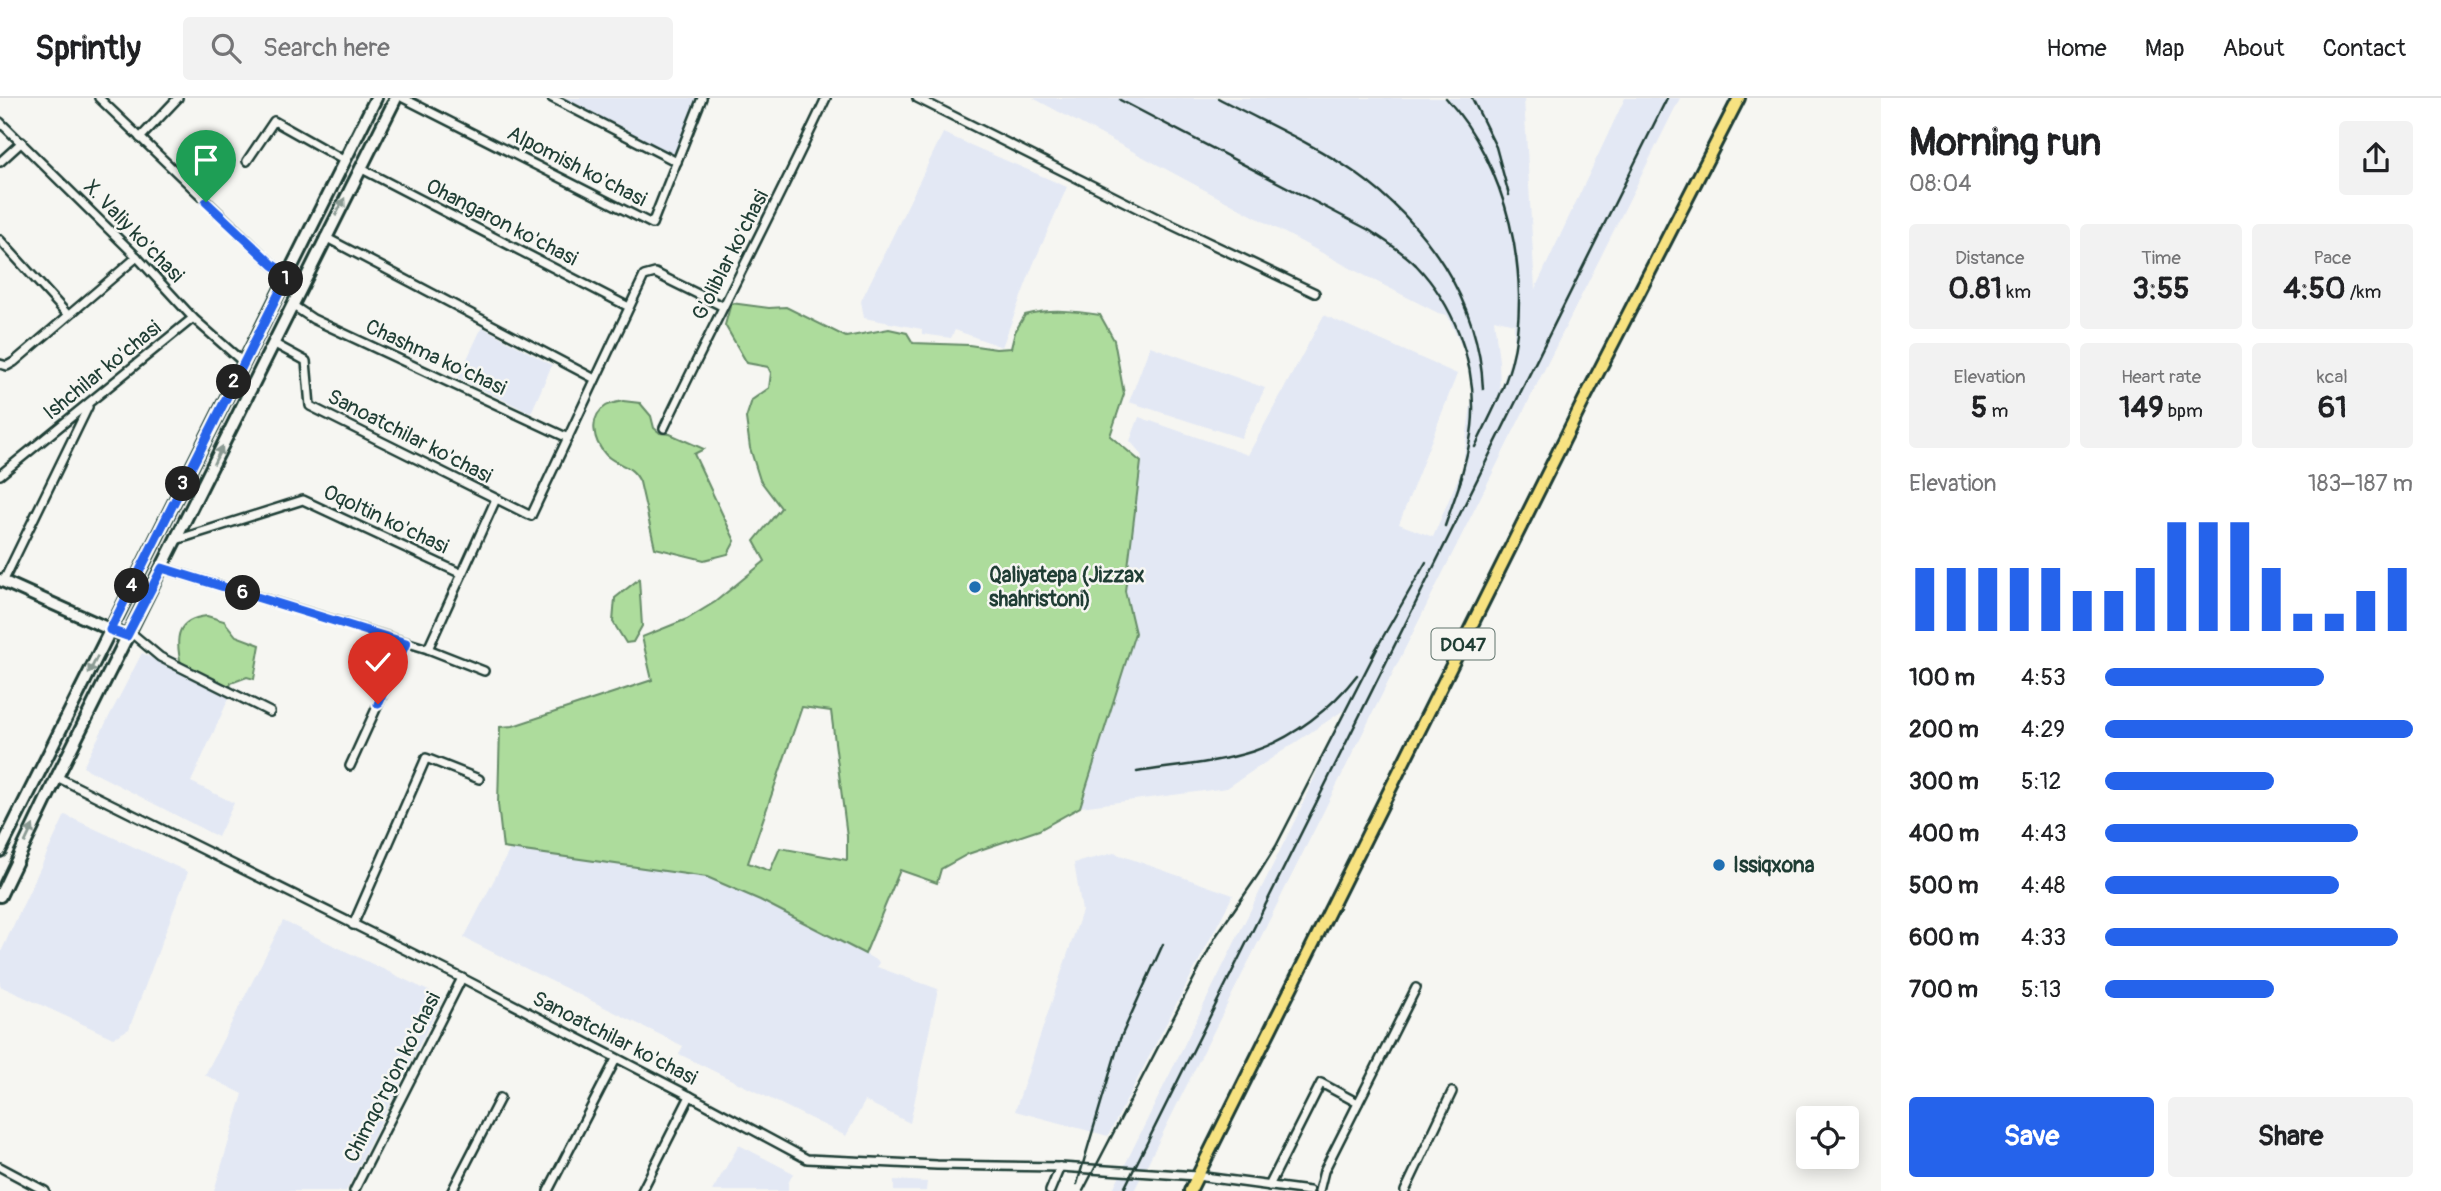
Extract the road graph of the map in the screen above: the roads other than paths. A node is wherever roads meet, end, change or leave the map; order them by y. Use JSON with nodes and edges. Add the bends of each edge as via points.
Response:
{"nodes":[{"id":1,"x":99,"y":98,"type":"edge"},
{"id":2,"x":178,"y":98,"type":"edge"},
{"id":3,"x":376,"y":98,"type":"edge"},
{"id":4,"x":396,"y":98,"type":"edge"},
{"id":5,"x":403,"y":98,"type":"edge"},
{"id":6,"x":552,"y":98,"type":"edge"},
{"id":7,"x":702,"y":98,"type":"edge"},
{"id":8,"x":825,"y":98,"type":"edge"},
{"id":9,"x":917,"y":98,"type":"edge"},
{"id":10,"x":1739,"y":98,"type":"edge"},
{"id":11,"x":0,"y":122,"type":"edge"},
{"id":12,"x":140,"y":138,"type":"junction"},
{"id":13,"x":22,"y":142,"type":"junction"},
{"id":14,"x":345,"y":161,"type":"junction"},
{"id":15,"x":0,"y":162,"type":"edge"},
{"id":16,"x":247,"y":162,"type":"dead end"},
{"id":17,"x":677,"y":162,"type":"junction"},
{"id":18,"x":360,"y":168,"type":"junction"},
{"id":19,"x":325,"y":237,"type":"junction"},
{"id":20,"x":0,"y":240,"type":"edge"},
{"id":21,"x":137,"y":257,"type":"junction"},
{"id":22,"x":288,"y":275,"type":"junction"},
{"id":23,"x":1315,"y":293,"type":"dead end"},
{"id":24,"x":292,"y":305,"type":"junction"},
{"id":25,"x":722,"y":306,"type":"junction"},
{"id":26,"x":629,"y":307,"type":"junction"},
{"id":27,"x":68,"y":315,"type":"junction"},
{"id":28,"x":193,"y":318,"type":"junction"},
{"id":29,"x":273,"y":343,"type":"junction"},
{"id":30,"x":244,"y":363,"type":"junction"},
{"id":31,"x":0,"y":364,"type":"edge"},
{"id":32,"x":595,"y":379,"type":"junction"},
{"id":33,"x":90,"y":403,"type":"junction"},
{"id":34,"x":664,"y":428,"type":"dead end"},
{"id":35,"x":568,"y":438,"type":"junction"},
{"id":36,"x":0,"y":475,"type":"edge"},
{"id":37,"x":496,"y":499,"type":"junction"},
{"id":38,"x":176,"y":541,"type":"junction"},
{"id":39,"x":162,"y":568,"type":"junction"},
{"id":40,"x":462,"y":573,"type":"junction"},
{"id":41,"x":2,"y":581,"type":"edge"},
{"id":42,"x":110,"y":630,"type":"junction"},
{"id":43,"x":128,"y":634,"type":"junction"},
{"id":44,"x":406,"y":643,"type":"junction"},
{"id":45,"x":428,"y":649,"type":"junction"},
{"id":46,"x":484,"y":671,"type":"dead end"},
{"id":47,"x":270,"y":712,"type":"dead end"},
{"id":48,"x":350,"y":766,"type":"dead end"},
{"id":49,"x":57,"y":777,"type":"junction"},
{"id":50,"x":478,"y":779,"type":"dead end"},
{"id":51,"x":0,"y":851,"type":"edge"},
{"id":52,"x":0,"y":896,"type":"edge"},
{"id":53,"x":353,"y":925,"type":"junction"},
{"id":54,"x":462,"y":978,"type":"junction"},
{"id":55,"x":1416,"y":988,"type":"dead end"},
{"id":56,"x":616,"y":1059,"type":"junction"},
{"id":57,"x":1452,"y":1092,"type":"dead end"},
{"id":58,"x":691,"y":1096,"type":"junction"},
{"id":59,"x":500,"y":1098,"type":"dead end"},
{"id":60,"x":1358,"y":1103,"type":"junction"},
{"id":61,"x":0,"y":1167,"type":"edge"},
{"id":62,"x":1060,"y":1167,"type":"junction"},
{"id":63,"x":1197,"y":1176,"type":"junction"},
{"id":64,"x":1269,"y":1186,"type":"junction"},
{"id":65,"x":46,"y":1191,"type":"edge"},
{"id":66,"x":354,"y":1191,"type":"edge"},
{"id":67,"x":452,"y":1191,"type":"edge"},
{"id":68,"x":548,"y":1191,"type":"edge"},
{"id":69,"x":642,"y":1191,"type":"edge"},
{"id":70,"x":1050,"y":1191,"type":"edge"},
{"id":71,"x":1189,"y":1191,"type":"edge"},
{"id":72,"x":1309,"y":1191,"type":"edge"},
{"id":73,"x":1319,"y":1191,"type":"edge"},
{"id":74,"x":1405,"y":1191,"type":"edge"}],
"edges":[{"from":1,"to":12,"type":"street"},
{"from":2,"to":12,"type":"street"},
{"from":3,"to":14,"type":"main road"},
{"from":4,"to":18,"type":"main road"},
{"from":5,"to":17,"type":"street","name":"Alpomish ko'chasi","via":[[652,224]]},
{"from":6,"to":17,"type":"street"},
{"from":7,"to":17,"type":"street","name":"Alpomish ko'chasi"},
{"from":8,"to":25,"type":"street","name":"G'oliblar ko'chasi"},
{"from":9,"to":23,"type":"street"},
{"from":10,"to":63,"type":"main road","number":"D047"},
{"from":11,"to":13,"type":"street","name":"X. Valiy ko'chasi"},
{"from":12,"to":22,"type":"street"},
{"from":13,"to":15,"type":"street"},
{"from":13,"to":21,"type":"street","name":"X. Valiy ko'chasi"},
{"from":14,"to":16,"type":"street","via":[[274,121]]},
{"from":14,"to":22,"type":"main road"},
{"from":19,"to":18,"type":"main road","one_way":true},
{"from":18,"to":26,"type":"street","name":"Ohangaron ko'chasi"},
{"from":19,"to":24,"type":"main road"},
{"from":19,"to":32,"type":"street"},
{"from":20,"to":27,"type":"street"},
{"from":21,"to":27,"type":"street"},
{"from":21,"to":28,"type":"street","name":"X. Valiy ko'chasi"},
{"from":22,"to":30,"type":"main road"},
{"from":24,"to":29,"type":"main road"},
{"from":24,"to":35,"type":"street","name":"Chashma ko'chasi"},
{"from":25,"to":26,"type":"street","via":[[655,273],[644,276]]},
{"from":25,"to":34,"type":"street","name":"G'oliblar ko'chasi"},
{"from":26,"to":32,"type":"street"},
{"from":27,"to":31,"type":"street","via":[[14,362]]},
{"from":28,"to":30,"type":"street","name":"X. Valiy ko'chasi"},
{"from":28,"to":33,"type":"street","name":"Ishchilar ko'chasi"},
{"from":29,"to":37,"type":"street","name":"Sanoatchilar ko'chasi","via":[[306,361],[310,406]]},
{"from":38,"to":29,"type":"main road","one_way":true},
{"from":30,"to":42,"type":"main road"},
{"from":32,"to":35,"type":"street"},
{"from":33,"to":36,"type":"street","name":"Ishchilar ko'chasi"},
{"from":33,"to":41,"type":"street"},
{"from":35,"to":37,"type":"street","name":"Sanoatchilar ko'chasi","via":[[531,516]]},
{"from":37,"to":40,"type":"street"},
{"from":38,"to":39,"type":"main road"},
{"from":38,"to":40,"type":"street","name":"Oqoltin ko'chasi","via":[[303,500]]},
{"from":39,"to":43,"type":"main road"},
{"from":39,"to":44,"type":"street"},
{"from":40,"to":45,"type":"street","name":"Oqoltin ko'chasi"},
{"from":41,"to":42,"type":"main road"},
{"from":42,"to":43,"type":"main road"},
{"from":42,"to":51,"type":"main road","one_way":true},
{"from":43,"to":47,"type":"street","via":[[160,657]]},
{"from":43,"to":49,"type":"main road"},
{"from":44,"to":45,"type":"street"},
{"from":44,"to":48,"type":"street"},
{"from":45,"to":46,"type":"street"},
{"from":52,"to":49,"type":"main road","one_way":true},
{"from":49,"to":53,"type":"street","name":"Sanoatchilar ko'chasi"},
{"from":50,"to":53,"type":"street","via":[[426,758]]},
{"from":53,"to":54,"type":"street","name":"Sanoatchilar ko'chasi"},
{"from":54,"to":56,"type":"street","name":"Sanoatchilar ko'chasi"},
{"from":54,"to":66,"type":"street","name":"Chimqo'rg'on ko'chasi"},
{"from":55,"to":60,"type":"street"},
{"from":56,"to":58,"type":"street","name":"Sanoatchilar ko'chasi"},
{"from":56,"to":68,"type":"street"},
{"from":57,"to":74,"type":"street"},
{"from":58,"to":62,"type":"street","name":"Sanoatchilar ko'chasi","via":[[807,1159]]},
{"from":58,"to":69,"type":"street"},
{"from":59,"to":67,"type":"street"},
{"from":60,"to":64,"type":"street","via":[[1321,1083]]},
{"from":60,"to":73,"type":"street","via":[[1324,1171]]},
{"from":61,"to":65,"type":"street"},
{"from":62,"to":63,"type":"street","name":"Sanoatchilar ko'chasi"},
{"from":62,"to":70,"type":"street"},
{"from":63,"to":64,"type":"street","name":"Sanoatchilar ko'chasi"},
{"from":63,"to":71,"type":"main road","number":"D047"},
{"from":64,"to":72,"type":"street","name":"Sanoatchilar ko'chasi"}]}
